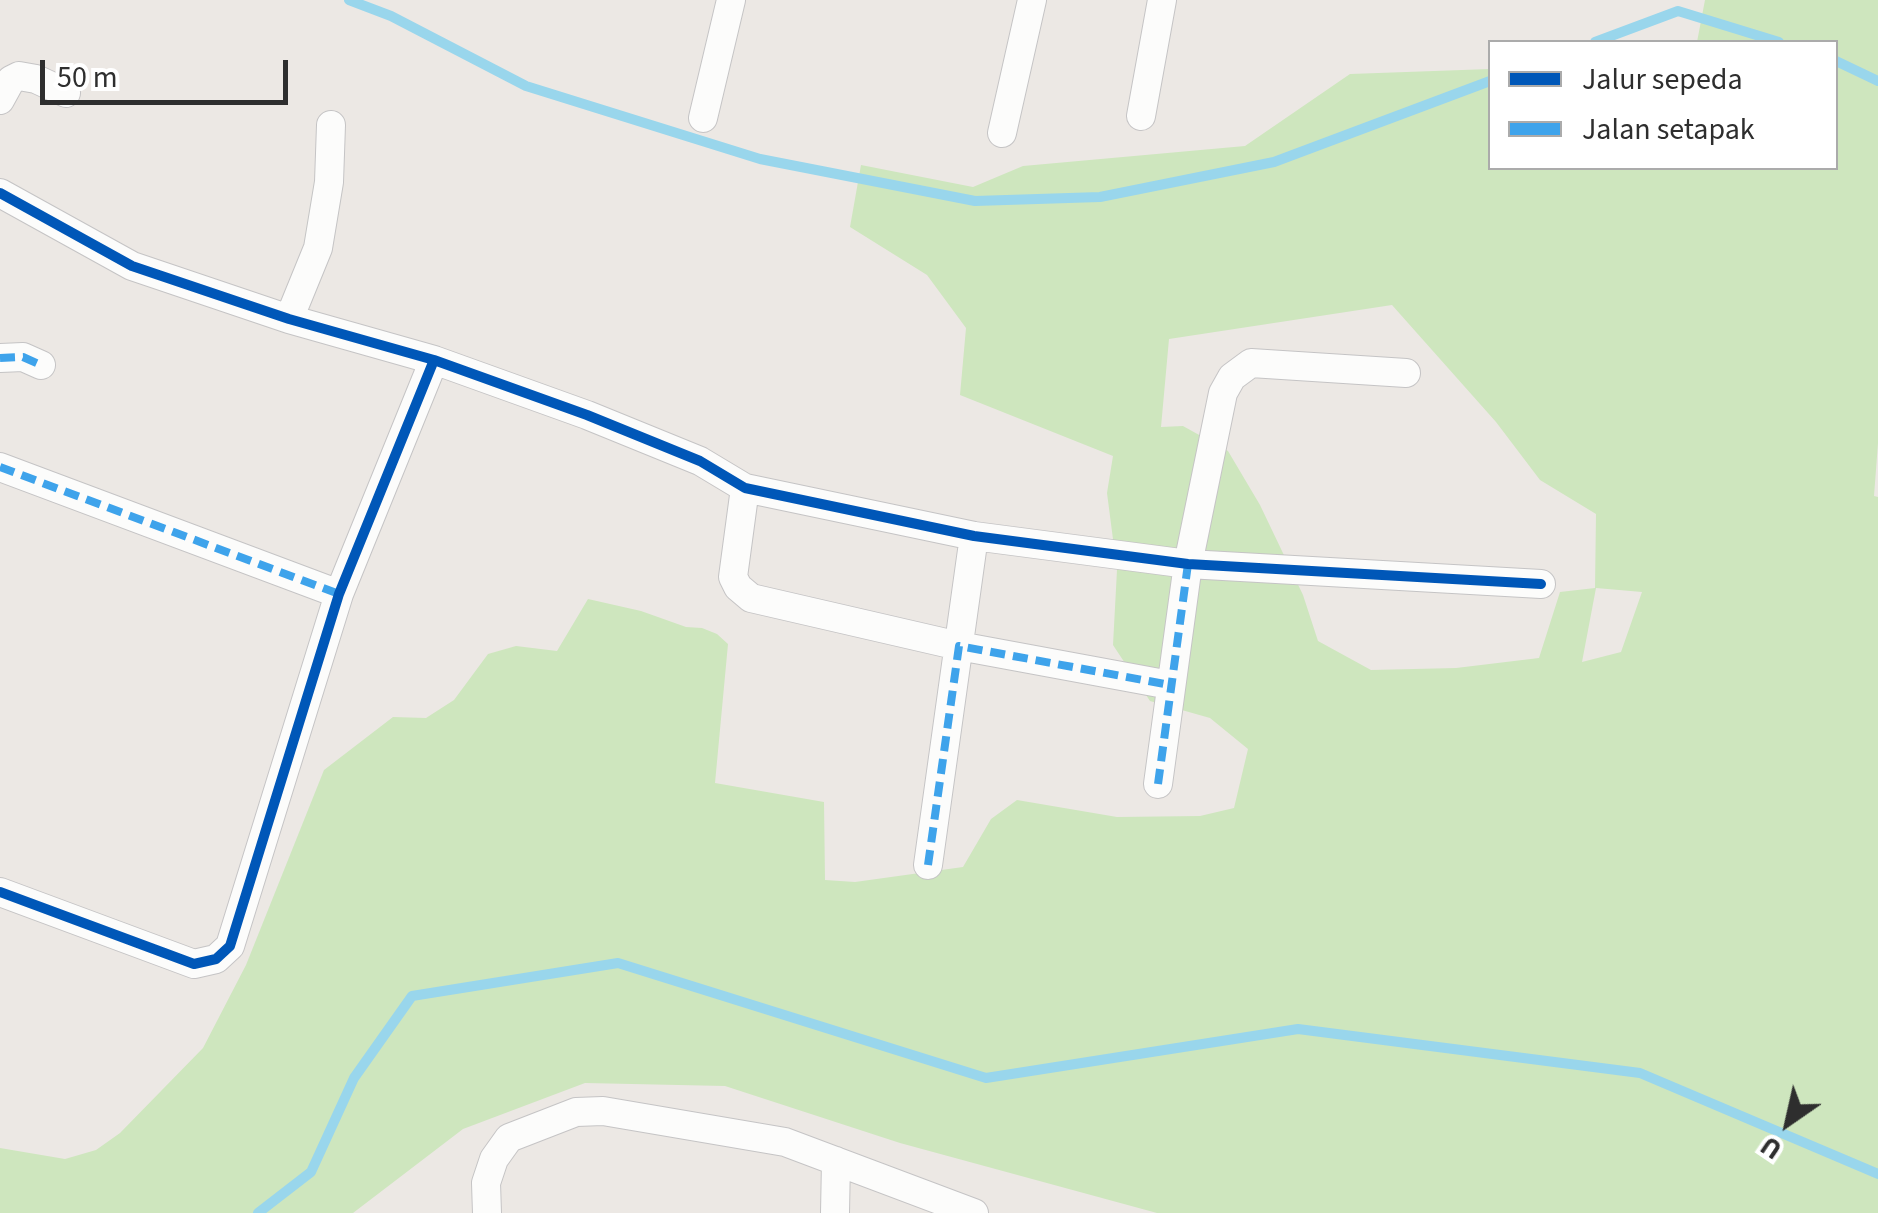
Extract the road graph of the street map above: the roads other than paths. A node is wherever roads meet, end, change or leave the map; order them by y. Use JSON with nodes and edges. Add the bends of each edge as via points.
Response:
{"nodes":[{"id":1,"x":731,"y":0,"type":"edge"},
{"id":2,"x":1032,"y":0,"type":"edge"},
{"id":3,"x":1162,"y":0,"type":"edge"},
{"id":4,"x":66,"y":93,"type":"dead end"},
{"id":5,"x":0,"y":100,"type":"edge"},
{"id":6,"x":1141,"y":116,"type":"dead end"},
{"id":7,"x":703,"y":118,"type":"dead end"},
{"id":8,"x":331,"y":125,"type":"dead end"},
{"id":9,"x":1002,"y":133,"type":"dead end"},
{"id":10,"x":0,"y":193,"type":"edge"},
{"id":11,"x":289,"y":319,"type":"junction"},
{"id":12,"x":0,"y":358,"type":"edge"},
{"id":13,"x":434,"y":360,"type":"junction"},
{"id":14,"x":41,"y":366,"type":"dead end"},
{"id":15,"x":1406,"y":373,"type":"dead end"},
{"id":16,"x":0,"y":467,"type":"edge"},
{"id":17,"x":745,"y":488,"type":"junction"},
{"id":18,"x":974,"y":536,"type":"junction"},
{"id":19,"x":1188,"y":564,"type":"junction"},
{"id":20,"x":1541,"y":584,"type":"dead end"},
{"id":21,"x":339,"y":594,"type":"junction"},
{"id":22,"x":959,"y":646,"type":"junction"},
{"id":23,"x":1170,"y":685,"type":"junction"},
{"id":24,"x":1158,"y":784,"type":"dead end"},
{"id":25,"x":928,"y":865,"type":"dead end"},
{"id":26,"x":0,"y":892,"type":"edge"},
{"id":27,"x":836,"y":1161,"type":"junction"},
{"id":28,"x":968,"y":1212,"type":"edge"},
{"id":29,"x":487,"y":1213,"type":"edge"},
{"id":30,"x":835,"y":1213,"type":"edge"}],
"edges":[{"from":1,"to":7,"type":"street"},
{"from":2,"to":9,"type":"street"},
{"from":3,"to":6,"type":"street"},
{"from":4,"to":5,"type":"street","via":[[19,76]]},
{"from":8,"to":11,"type":"street","via":[[318,248]]},
{"from":10,"to":11,"type":"street","via":[[132,266]]},
{"from":11,"to":13,"type":"street"},
{"from":12,"to":14,"type":"street","via":[[24,357]]},
{"from":13,"to":17,"type":"street","via":[[646,439]]},
{"from":13,"to":21,"type":"street"},
{"from":15,"to":19,"type":"street","via":[[1251,364],[1232,377],[1223,392]]},
{"from":16,"to":21,"type":"street"},
{"from":17,"to":18,"type":"street"},
{"from":17,"to":22,"type":"street","via":[[733,577],[751,598]]},
{"from":18,"to":19,"type":"street"},
{"from":18,"to":22,"type":"street"},
{"from":19,"to":20,"type":"street"},
{"from":19,"to":23,"type":"street"},
{"from":21,"to":26,"type":"street","via":[[230,946],[216,959],[194,964]]},
{"from":22,"to":23,"type":"street"},
{"from":22,"to":25,"type":"street"},
{"from":23,"to":24,"type":"street"},
{"from":27,"to":28,"type":"street"},
{"from":27,"to":29,"type":"street","via":[[785,1142],[640,1115],[576,1112],[509,1138],[486,1183]]},
{"from":27,"to":30,"type":"street"}]}
